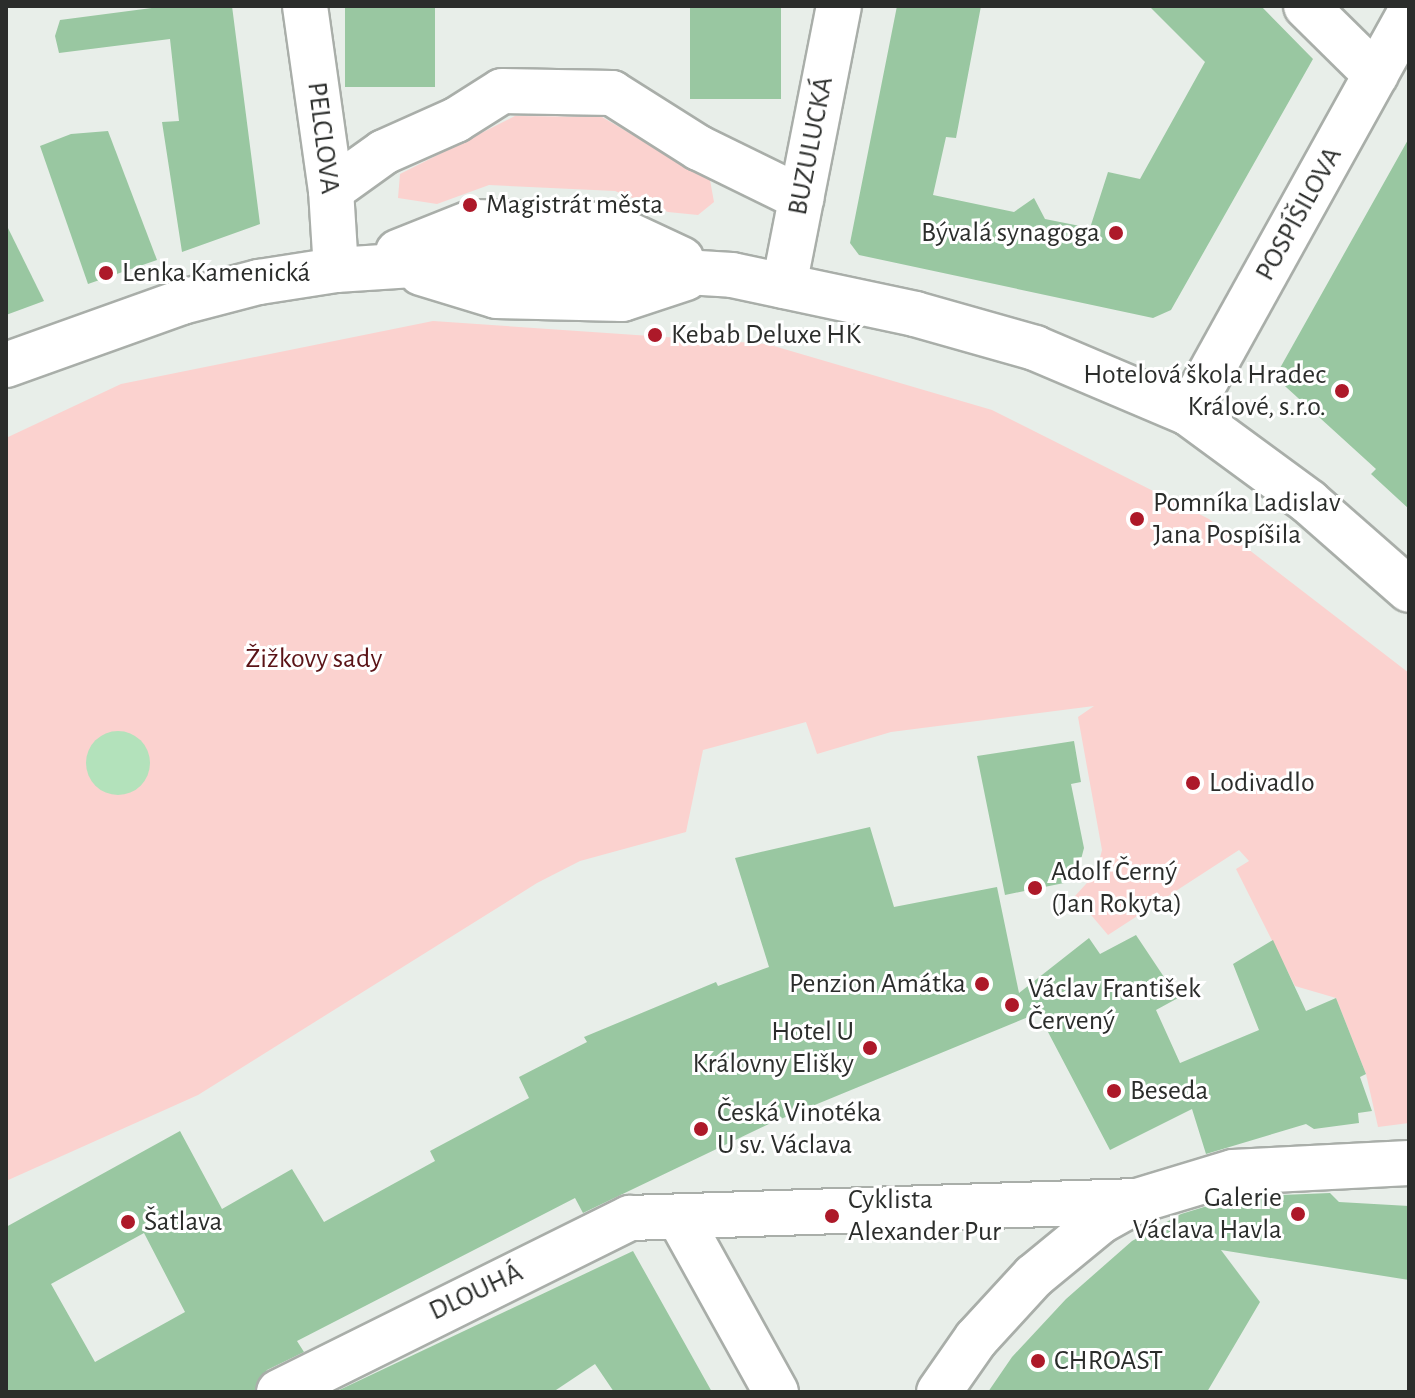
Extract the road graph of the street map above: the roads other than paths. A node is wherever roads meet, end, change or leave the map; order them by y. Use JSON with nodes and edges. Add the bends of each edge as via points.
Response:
{"nodes":[{"id":1,"x":305,"y":6,"type":"edge"},
{"id":2,"x":839,"y":6,"type":"edge"},
{"id":3,"x":1306,"y":6,"type":"edge"},
{"id":4,"x":1409,"y":15,"type":"edge"},
{"id":5,"x":1392,"y":79,"type":"edge"},
{"id":6,"x":331,"y":190,"type":"junction"},
{"id":7,"x":801,"y":198,"type":"junction"},
{"id":8,"x":362,"y":268,"type":"junction"},
{"id":9,"x":707,"y":273,"type":"junction"},
{"id":10,"x":784,"y":286,"type":"junction"},
{"id":11,"x":6,"y":365,"type":"edge"},
{"id":12,"x":1188,"y":413,"type":"junction"},
{"id":13,"x":1409,"y":590,"type":"edge"},
{"id":14,"x":1409,"y":1163,"type":"edge"},
{"id":15,"x":1137,"y":1201,"type":"junction"},
{"id":16,"x":679,"y":1217,"type":"junction"},
{"id":17,"x":279,"y":1392,"type":"edge"},
{"id":18,"x":776,"y":1392,"type":"edge"},
{"id":19,"x":939,"y":1392,"type":"edge"}],
"edges":[{"from":1,"to":6,"type":"street","name":"PELCLOVA"},
{"from":2,"to":7,"type":"street","name":"BUZULUCKÁ"},
{"from":3,"to":5,"type":"street"},
{"from":4,"to":5,"type":"street","name":"POSPÍŠILOVA"},
{"from":5,"to":12,"type":"street","name":"POSPÍŠILOVA"},
{"from":6,"to":7,"type":"street","via":[[384,152],[456,120],[502,91],[612,93],[699,148]]},
{"from":6,"to":8,"type":"street","name":"PELCLOVA"},
{"from":7,"to":10,"type":"street","name":"BUZULUCKÁ"},
{"from":8,"to":9,"type":"street","via":[[496,296],[622,299]]},
{"from":8,"to":9,"type":"street","via":[[473,222],[608,225]]},
{"from":8,"to":11,"type":"street","via":[[259,282],[182,302]]},
{"from":9,"to":10,"type":"street"},
{"from":10,"to":12,"type":"street","via":[[1035,348]]},
{"from":12,"to":13,"type":"street","via":[[1309,502]]},
{"from":14,"to":15,"type":"street","via":[[1245,1170]]},
{"from":15,"to":16,"type":"street","name":"DLOUHÁ"},
{"from":15,"to":19,"type":"street","via":[[1101,1221],[1034,1276],[976,1339]]},
{"from":16,"to":17,"type":"street","name":"DLOUHÁ","via":[[630,1218]]},
{"from":16,"to":18,"type":"street"}]}
